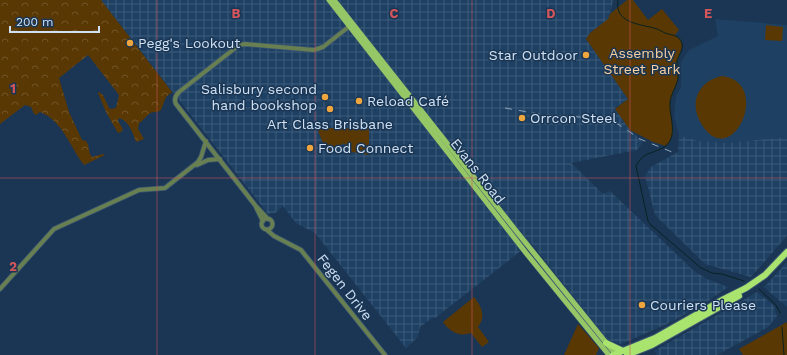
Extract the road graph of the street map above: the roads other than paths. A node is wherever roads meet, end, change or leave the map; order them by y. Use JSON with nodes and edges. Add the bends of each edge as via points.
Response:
{"nodes":[{"id":1,"x":328,"y":0,"type":"edge"},
{"id":2,"x":334,"y":0,"type":"edge"},
{"id":3,"x":351,"y":25,"type":"junction"},
{"id":4,"x":206,"y":141,"type":"junction"},
{"id":5,"x":202,"y":154,"type":"junction"},
{"id":6,"x":220,"y":159,"type":"junction"},
{"id":7,"x":207,"y":160,"type":"junction"},
{"id":8,"x":194,"y":166,"type":"junction"},
{"id":9,"x":255,"y":205,"type":"junction"},
{"id":10,"x":268,"y":219,"type":"junction"},
{"id":11,"x":263,"y":221,"type":"junction"},
{"id":12,"x":272,"y":226,"type":"junction"},
{"id":13,"x":267,"y":230,"type":"junction"},
{"id":14,"x":282,"y":240,"type":"junction"},
{"id":15,"x":787,"y":247,"type":"edge"},
{"id":16,"x":787,"y":252,"type":"edge"},
{"id":17,"x":787,"y":258,"type":"edge"},
{"id":18,"x":748,"y":288,"type":"junction"},
{"id":19,"x":0,"y":289,"type":"edge"},
{"id":20,"x":722,"y":300,"type":"junction"},
{"id":21,"x":605,"y":345,"type":"junction"},
{"id":22,"x":625,"y":353,"type":"edge"},
{"id":23,"x":634,"y":353,"type":"edge"},
{"id":24,"x":385,"y":355,"type":"edge"},
{"id":25,"x":600,"y":355,"type":"edge"},
{"id":26,"x":613,"y":355,"type":"edge"}],
"edges":[{"from":1,"to":3,"type":"main road","name":"Evans Road"},
{"from":2,"to":3,"type":"main road","name":"Evans Road"},
{"from":3,"to":4,"type":"street","via":[[323,47],[314,50],[239,45],[178,92],[175,102]]},
{"from":3,"to":21,"type":"main road","name":"Evans Road","via":[[526,253]]},
{"from":4,"to":5,"type":"street"},
{"from":4,"to":6,"type":"street"},
{"from":5,"to":7,"type":"street"},
{"from":5,"to":8,"type":"street"},
{"from":6,"to":7,"type":"street"},
{"from":6,"to":9,"type":"street"},
{"from":7,"to":8,"type":"street"},
{"from":8,"to":19,"type":"street","via":[[165,188],[139,190],[54,229]]},
{"from":9,"to":10,"type":"street"},
{"from":9,"to":11,"type":"street"},
{"from":10,"to":11,"type":"street"},
{"from":10,"to":12,"type":"street"},
{"from":11,"to":13,"type":"street","via":[[262,226]]},
{"from":12,"to":13,"type":"street"},
{"from":12,"to":14,"type":"street","name":"Fegen Drive"},
{"from":13,"to":14,"type":"street","name":"Fegen Drive"},
{"from":14,"to":24,"type":"street","name":"Fegen Drive","via":[[296,246],[306,256]]},
{"from":15,"to":20,"type":"highway","via":[[758,277],[724,296]]},
{"from":16,"to":18,"type":"highway"},
{"from":17,"to":18,"type":"highway","via":[[769,276]]},
{"from":18,"to":20,"type":"highway"},
{"from":18,"to":23,"type":"highway"},
{"from":20,"to":22,"type":"highway"},
{"from":21,"to":22,"type":"highway"},
{"from":21,"to":25,"type":"main road"},
{"from":21,"to":26,"type":"main road","name":"Evans Road"},
{"from":22,"to":23,"type":"highway"},
{"from":22,"to":26,"type":"highway"}]}
